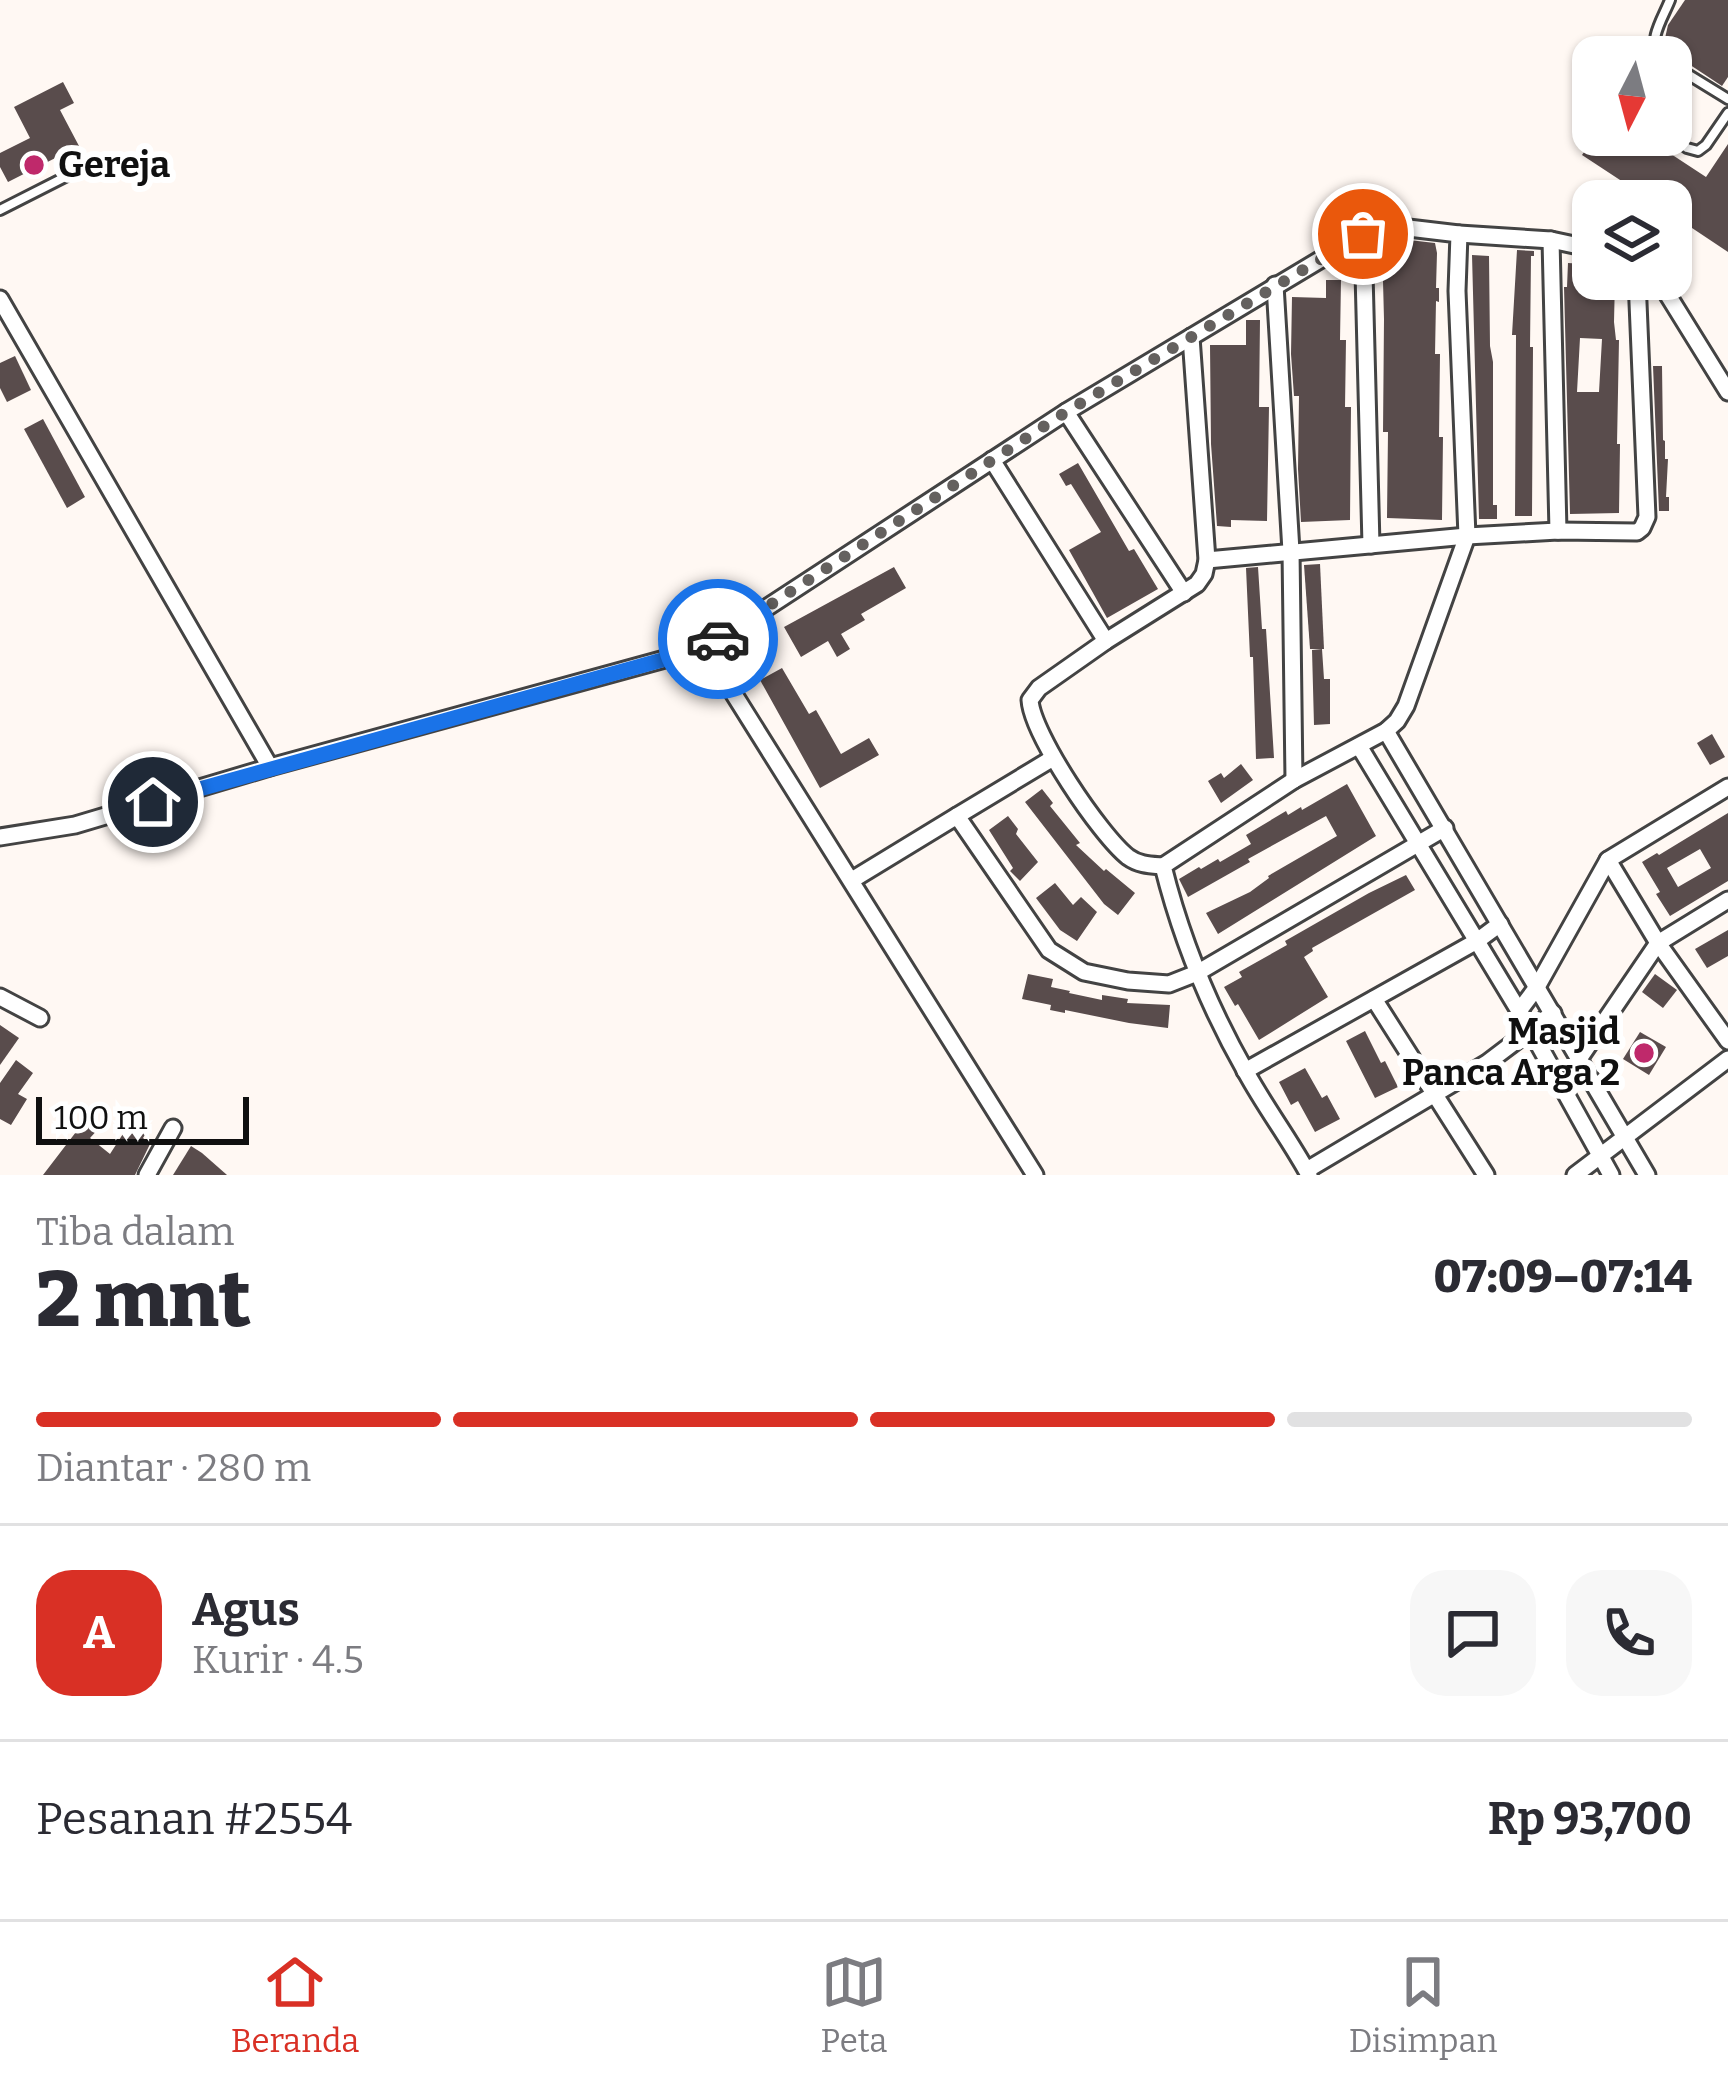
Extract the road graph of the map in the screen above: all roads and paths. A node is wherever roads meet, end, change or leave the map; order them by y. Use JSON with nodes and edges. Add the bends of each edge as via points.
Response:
{"nodes":[{"id":1,"x":1670,"y":0,"type":"edge"},
{"id":2,"x":1655,"y":36,"type":"edge"},
{"id":3,"x":1692,"y":79,"type":"edge"},
{"id":4,"x":1728,"y":99,"type":"edge"},
{"id":5,"x":1728,"y":113,"type":"edge"},
{"id":6,"x":1692,"y":149,"type":"edge"},
{"id":7,"x":71,"y":174,"type":"dead end"},
{"id":8,"x":0,"y":210,"type":"edge"},
{"id":9,"x":1363,"y":234,"type":"junction"},
{"id":10,"x":1459,"y":234,"type":"junction"},
{"id":11,"x":1551,"y":240,"type":"junction"},
{"id":12,"x":1572,"y":244,"type":"edge"},
{"id":13,"x":1275,"y":285,"type":"junction"},
{"id":14,"x":0,"y":299,"type":"edge"},
{"id":15,"x":1637,"y":300,"type":"edge"},
{"id":16,"x":1671,"y":300,"type":"edge"},
{"id":17,"x":1191,"y":337,"type":"junction"},
{"id":18,"x":1728,"y":392,"type":"edge"},
{"id":19,"x":1066,"y":412,"type":"junction"},
{"id":20,"x":992,"y":460,"type":"junction"},
{"id":21,"x":1558,"y":531,"type":"junction"},
{"id":22,"x":1467,"y":536,"type":"junction"},
{"id":23,"x":1371,"y":545,"type":"junction"},
{"id":24,"x":1291,"y":551,"type":"junction"},
{"id":25,"x":1207,"y":560,"type":"junction"},
{"id":26,"x":1184,"y":593,"type":"junction"},
{"id":27,"x":1106,"y":641,"type":"junction"},
{"id":28,"x":705,"y":648,"type":"junction"},
{"id":29,"x":1386,"y":731,"type":"junction"},
{"id":30,"x":1359,"y":746,"type":"junction"},
{"id":31,"x":1053,"y":758,"type":"junction"},
{"id":32,"x":270,"y":767,"type":"junction"},
{"id":33,"x":1294,"y":780,"type":"junction"},
{"id":34,"x":1728,"y":787,"type":"edge"},
{"id":35,"x":957,"y":816,"type":"junction"},
{"id":36,"x":1445,"y":828,"type":"junction"},
{"id":37,"x":0,"y":837,"type":"edge"},
{"id":38,"x":1419,"y":844,"type":"junction"},
{"id":39,"x":1608,"y":860,"type":"junction"},
{"id":40,"x":1163,"y":866,"type":"junction"},
{"id":41,"x":852,"y":880,"type":"junction"},
{"id":42,"x":1728,"y":900,"type":"edge"},
{"id":43,"x":1500,"y":924,"type":"junction"},
{"id":44,"x":1477,"y":941,"type":"junction"},
{"id":45,"x":1658,"y":943,"type":"junction"},
{"id":46,"x":1197,"y":973,"type":"junction"},
{"id":47,"x":1537,"y":987,"type":"junction"},
{"id":48,"x":0,"y":998,"type":"edge"},
{"id":49,"x":1374,"y":999,"type":"junction"},
{"id":50,"x":1519,"y":1011,"type":"junction"},
{"id":51,"x":1552,"y":1013,"type":"junction"},
{"id":52,"x":40,"y":1018,"type":"dead end"},
{"id":53,"x":1530,"y":1029,"type":"junction"},
{"id":54,"x":1728,"y":1041,"type":"edge"},
{"id":55,"x":1579,"y":1059,"type":"junction"},
{"id":56,"x":1728,"y":1059,"type":"edge"},
{"id":57,"x":1245,"y":1071,"type":"junction"},
{"id":58,"x":1436,"y":1094,"type":"junction"},
{"id":59,"x":173,"y":1128,"type":"dead end"},
{"id":60,"x":1624,"y":1137,"type":"junction"},
{"id":61,"x":1600,"y":1156,"type":"junction"},
{"id":62,"x":1308,"y":1173,"type":"edge"},
{"id":63,"x":147,"y":1175,"type":"edge"},
{"id":64,"x":1035,"y":1175,"type":"edge"},
{"id":65,"x":1486,"y":1175,"type":"edge"},
{"id":66,"x":1575,"y":1175,"type":"edge"},
{"id":67,"x":1611,"y":1175,"type":"edge"},
{"id":68,"x":1647,"y":1175,"type":"edge"}],
"edges":[{"from":1,"to":2,"type":"lane"},
{"from":3,"to":4,"type":"lane"},
{"from":5,"to":6,"type":"lane","via":[[1706,145]]},
{"from":7,"to":8,"type":"lane"},
{"from":9,"to":10,"type":"street","via":[[1400,227]]},
{"from":9,"to":13,"type":"street"},
{"from":9,"to":23,"type":"street"},
{"from":10,"to":11,"type":"street"},
{"from":10,"to":22,"type":"street"},
{"from":11,"to":12,"type":"street"},
{"from":11,"to":21,"type":"street"},
{"from":13,"to":17,"type":"street"},
{"from":13,"to":24,"type":"street"},
{"from":14,"to":32,"type":"street"},
{"from":15,"to":21,"type":"street","via":[[1647,517],[1631,534]]},
{"from":16,"to":18,"type":"street"},
{"from":17,"to":19,"type":"street"},
{"from":17,"to":25,"type":"street"},
{"from":19,"to":20,"type":"street"},
{"from":19,"to":26,"type":"street"},
{"from":20,"to":27,"type":"street"},
{"from":20,"to":28,"type":"street"},
{"from":21,"to":22,"type":"street"},
{"from":22,"to":23,"type":"street"},
{"from":22,"to":29,"type":"street","via":[[1406,706]]},
{"from":23,"to":24,"type":"street"},
{"from":24,"to":25,"type":"street"},
{"from":24,"to":33,"type":"street"},
{"from":25,"to":26,"type":"street","via":[[1198,584]]},
{"from":26,"to":27,"type":"street"},
{"from":27,"to":31,"type":"street","via":[[1030,700]]},
{"from":28,"to":32,"type":"street"},
{"from":28,"to":41,"type":"street"},
{"from":29,"to":30,"type":"street"},
{"from":29,"to":36,"type":"street"},
{"from":30,"to":33,"type":"street"},
{"from":30,"to":38,"type":"street"},
{"from":31,"to":35,"type":"street"},
{"from":31,"to":40,"type":"street","via":[[1125,854]]},
{"from":32,"to":37,"type":"street","via":[[75,825]]},
{"from":33,"to":40,"type":"street"},
{"from":34,"to":39,"type":"street"},
{"from":35,"to":41,"type":"street"},
{"from":35,"to":46,"type":"street","via":[[1049,950],[1084,972],[1128,981],[1169,984]]},
{"from":36,"to":38,"type":"street"},
{"from":36,"to":43,"type":"street"},
{"from":38,"to":44,"type":"street"},
{"from":38,"to":46,"type":"street"},
{"from":39,"to":45,"type":"street"},
{"from":39,"to":47,"type":"street"},
{"from":40,"to":46,"type":"street"},
{"from":41,"to":64,"type":"street"},
{"from":42,"to":45,"type":"street"},
{"from":43,"to":44,"type":"street"},
{"from":43,"to":47,"type":"street"},
{"from":44,"to":49,"type":"street"},
{"from":44,"to":50,"type":"street"},
{"from":45,"to":54,"type":"street"},
{"from":45,"to":55,"type":"street"},
{"from":46,"to":57,"type":"street"},
{"from":47,"to":50,"type":"street"},
{"from":47,"to":51,"type":"street"},
{"from":48,"to":52,"type":"street"},
{"from":49,"to":57,"type":"street"},
{"from":49,"to":58,"type":"street"},
{"from":50,"to":53,"type":"street"},
{"from":51,"to":53,"type":"street"},
{"from":51,"to":55,"type":"street"},
{"from":53,"to":58,"type":"street"},
{"from":53,"to":61,"type":"street"},
{"from":55,"to":60,"type":"street"},
{"from":56,"to":60,"type":"street"},
{"from":57,"to":62,"type":"street"},
{"from":58,"to":62,"type":"street"},
{"from":58,"to":65,"type":"street"},
{"from":59,"to":63,"type":"street"},
{"from":60,"to":61,"type":"street"},
{"from":60,"to":68,"type":"street"},
{"from":61,"to":66,"type":"street"},
{"from":61,"to":67,"type":"street"}]}
